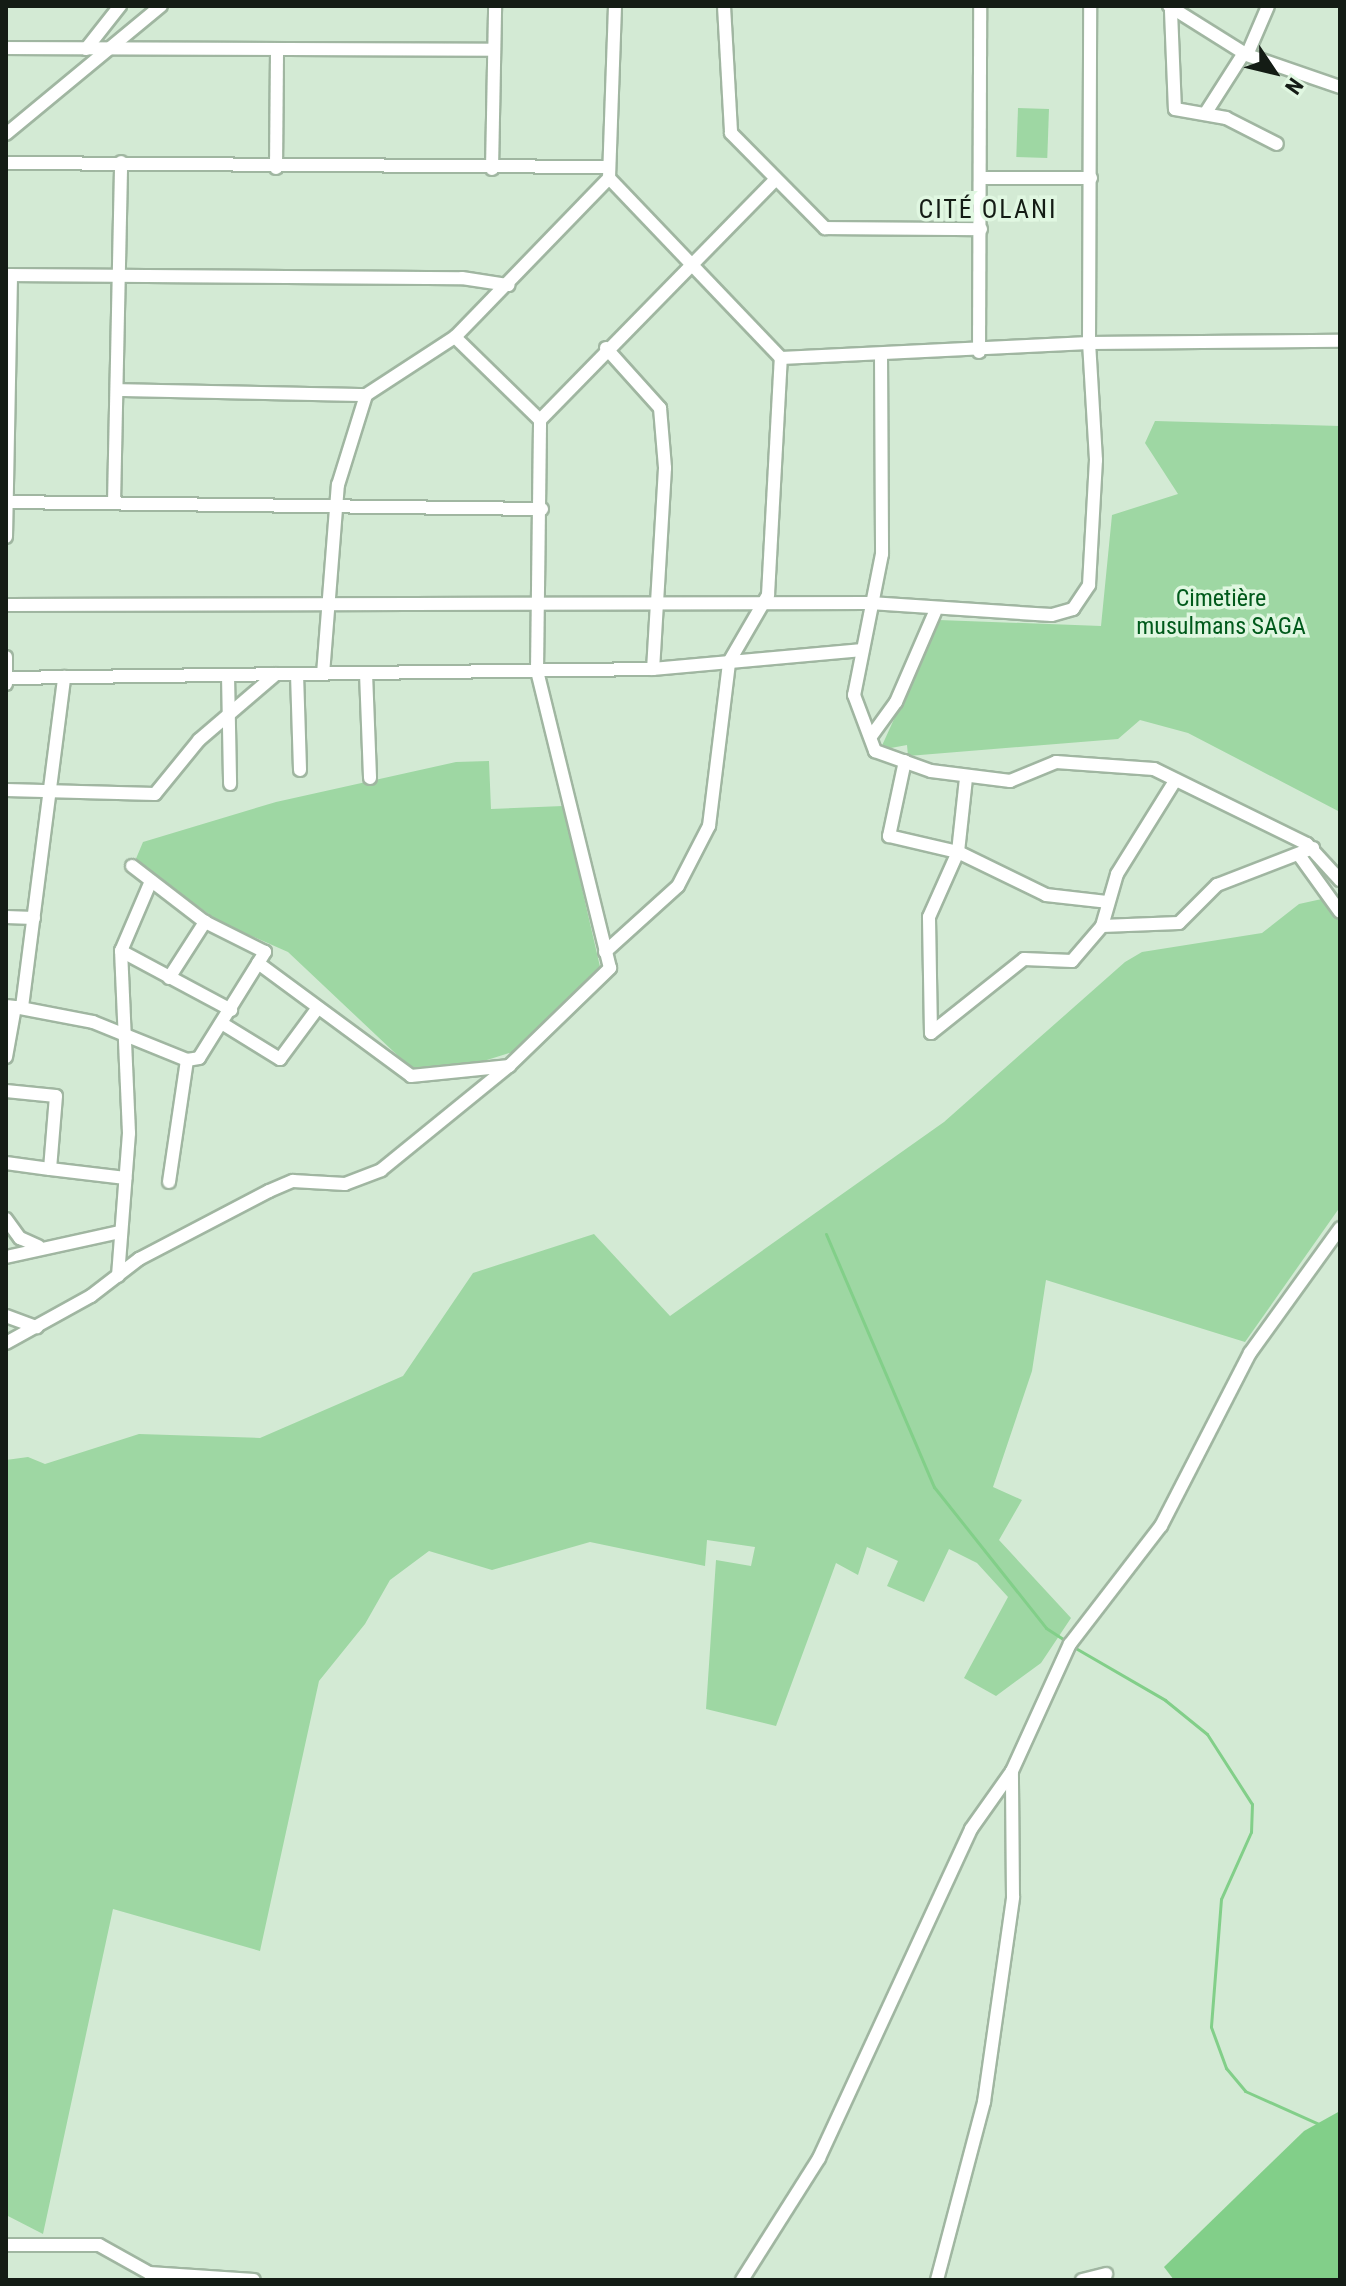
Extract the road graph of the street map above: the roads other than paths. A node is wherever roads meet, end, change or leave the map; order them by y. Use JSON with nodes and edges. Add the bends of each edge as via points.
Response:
{"nodes":[{"id":1,"x":120,"y":6,"type":"edge"},
{"id":2,"x":161,"y":6,"type":"edge"},
{"id":3,"x":495,"y":6,"type":"edge"},
{"id":4,"x":615,"y":6,"type":"edge"},
{"id":5,"x":724,"y":6,"type":"edge"},
{"id":6,"x":980,"y":6,"type":"edge"},
{"id":7,"x":1090,"y":6,"type":"edge"},
{"id":8,"x":1268,"y":6,"type":"edge"},
{"id":9,"x":1170,"y":8,"type":"edge"},
{"id":10,"x":6,"y":48,"type":"edge"},
{"id":11,"x":86,"y":49,"type":"junction"},
{"id":12,"x":104,"y":49,"type":"junction"},
{"id":13,"x":494,"y":50,"type":"junction"},
{"id":14,"x":277,"y":52,"type":"junction"},
{"id":15,"x":1246,"y":54,"type":"junction"},
{"id":16,"x":1340,"y":87,"type":"edge"},
{"id":17,"x":1205,"y":114,"type":"junction"},
{"id":18,"x":6,"y":134,"type":"edge"},
{"id":19,"x":1277,"y":144,"type":"dead end"},
{"id":20,"x":121,"y":162,"type":"junction"},
{"id":21,"x":6,"y":163,"type":"edge"},
{"id":22,"x":276,"y":168,"type":"junction"},
{"id":23,"x":492,"y":169,"type":"junction"},
{"id":24,"x":609,"y":173,"type":"junction"},
{"id":25,"x":980,"y":178,"type":"junction"},
{"id":26,"x":1091,"y":178,"type":"junction"},
{"id":27,"x":773,"y":182,"type":"junction"},
{"id":28,"x":981,"y":229,"type":"junction"},
{"id":29,"x":692,"y":264,"type":"junction"},
{"id":30,"x":9,"y":275,"type":"edge"},
{"id":31,"x":120,"y":277,"type":"junction"},
{"id":32,"x":508,"y":285,"type":"junction"},
{"id":33,"x":455,"y":337,"type":"junction"},
{"id":34,"x":1340,"y":341,"type":"edge"},
{"id":35,"x":1089,"y":343,"type":"junction"},
{"id":36,"x":606,"y":348,"type":"junction"},
{"id":37,"x":979,"y":352,"type":"junction"},
{"id":38,"x":881,"y":354,"type":"junction"},
{"id":39,"x":781,"y":358,"type":"junction"},
{"id":40,"x":8,"y":389,"type":"edge"},
{"id":41,"x":117,"y":390,"type":"junction"},
{"id":42,"x":366,"y":395,"type":"junction"},
{"id":43,"x":540,"y":420,"type":"junction"},
{"id":44,"x":6,"y":502,"type":"edge"},
{"id":45,"x":114,"y":503,"type":"junction"},
{"id":46,"x":335,"y":507,"type":"junction"},
{"id":47,"x":542,"y":509,"type":"junction"},
{"id":48,"x":6,"y":537,"type":"edge"},
{"id":49,"x":659,"y":603,"type":"junction"},
{"id":50,"x":766,"y":603,"type":"junction"},
{"id":51,"x":870,"y":603,"type":"junction"},
{"id":52,"x":328,"y":604,"type":"junction"},
{"id":53,"x":542,"y":604,"type":"junction"},
{"id":54,"x":6,"y":605,"type":"edge"},
{"id":55,"x":935,"y":612,"type":"junction"},
{"id":56,"x":862,"y":650,"type":"junction"},
{"id":57,"x":6,"y":657,"type":"edge"},
{"id":58,"x":729,"y":662,"type":"junction"},
{"id":59,"x":653,"y":669,"type":"junction"},
{"id":60,"x":537,"y":671,"type":"junction"},
{"id":61,"x":366,"y":673,"type":"junction"},
{"id":62,"x":276,"y":674,"type":"junction"},
{"id":63,"x":297,"y":674,"type":"junction"},
{"id":64,"x":323,"y":674,"type":"junction"},
{"id":65,"x":228,"y":675,"type":"junction"},
{"id":66,"x":64,"y":677,"type":"junction"},
{"id":67,"x":6,"y":680,"type":"edge"},
{"id":68,"x":229,"y":715,"type":"junction"},
{"id":69,"x":872,"y":735,"type":"junction"},
{"id":70,"x":905,"y":761,"type":"junction"},
{"id":71,"x":300,"y":770,"type":"dead end"},
{"id":72,"x":370,"y":778,"type":"dead end"},
{"id":73,"x":966,"y":778,"type":"junction"},
{"id":74,"x":1175,"y":781,"type":"junction"},
{"id":75,"x":230,"y":784,"type":"dead end"},
{"id":76,"x":6,"y":790,"type":"edge"},
{"id":77,"x":54,"y":791,"type":"junction"},
{"id":78,"x":1313,"y":848,"type":"junction"},
{"id":79,"x":958,"y":852,"type":"junction"},
{"id":80,"x":1299,"y":855,"type":"junction"},
{"id":81,"x":132,"y":866,"type":"dead end"},
{"id":82,"x":1340,"y":880,"type":"edge"},
{"id":83,"x":151,"y":881,"type":"junction"},
{"id":84,"x":1107,"y":902,"type":"junction"},
{"id":85,"x":1340,"y":912,"type":"edge"},
{"id":86,"x":6,"y":917,"type":"edge"},
{"id":87,"x":34,"y":918,"type":"junction"},
{"id":88,"x":205,"y":922,"type":"junction"},
{"id":89,"x":1102,"y":926,"type":"junction"},
{"id":90,"x":121,"y":951,"type":"junction"},
{"id":91,"x":605,"y":952,"type":"junction"},
{"id":92,"x":258,"y":963,"type":"junction"},
{"id":93,"x":169,"y":978,"type":"junction"},
{"id":94,"x":14,"y":1006,"type":"edge"},
{"id":95,"x":317,"y":1009,"type":"junction"},
{"id":96,"x":231,"y":1010,"type":"junction"},
{"id":97,"x":223,"y":1024,"type":"junction"},
{"id":98,"x":127,"y":1035,"type":"junction"},
{"id":99,"x":6,"y":1057,"type":"edge"},
{"id":100,"x":187,"y":1060,"type":"junction"},
{"id":101,"x":509,"y":1066,"type":"junction"},
{"id":102,"x":6,"y":1091,"type":"edge"},
{"id":103,"x":6,"y":1163,"type":"edge"},
{"id":104,"x":50,"y":1169,"type":"junction"},
{"id":105,"x":125,"y":1178,"type":"junction"},
{"id":106,"x":169,"y":1182,"type":"dead end"},
{"id":107,"x":6,"y":1219,"type":"edge"},
{"id":108,"x":1340,"y":1228,"type":"edge"},
{"id":109,"x":120,"y":1232,"type":"junction"},
{"id":110,"x":41,"y":1247,"type":"junction"},
{"id":111,"x":6,"y":1257,"type":"edge"},
{"id":112,"x":118,"y":1276,"type":"junction"},
{"id":113,"x":6,"y":1316,"type":"edge"},
{"id":114,"x":37,"y":1327,"type":"junction"},
{"id":115,"x":6,"y":1343,"type":"edge"},
{"id":116,"x":1012,"y":1771,"type":"junction"},
{"id":117,"x":6,"y":2245,"type":"edge"},
{"id":118,"x":1106,"y":2274,"type":"dead end"},
{"id":119,"x":254,"y":2280,"type":"edge"},
{"id":120,"x":742,"y":2280,"type":"edge"},
{"id":121,"x":937,"y":2280,"type":"edge"},
{"id":122,"x":1082,"y":2280,"type":"edge"}],
"edges":[{"from":1,"to":11,"type":"street"},
{"from":2,"to":12,"type":"street"},
{"from":3,"to":13,"type":"street"},
{"from":4,"to":24,"type":"street"},
{"from":5,"to":27,"type":"street","via":[[731,133]]},
{"from":6,"to":25,"type":"street"},
{"from":7,"to":26,"type":"street"},
{"from":8,"to":15,"type":"street"},
{"from":9,"to":15,"type":"street"},
{"from":9,"to":17,"type":"street","via":[[1172,104],[1184,115]]},
{"from":10,"to":11,"type":"street"},
{"from":11,"to":12,"type":"street"},
{"from":12,"to":14,"type":"street"},
{"from":12,"to":18,"type":"street"},
{"from":13,"to":14,"type":"street"},
{"from":13,"to":23,"type":"street"},
{"from":14,"to":22,"type":"street"},
{"from":15,"to":16,"type":"street"},
{"from":15,"to":17,"type":"street"},
{"from":17,"to":19,"type":"street"},
{"from":20,"to":21,"type":"street"},
{"from":20,"to":22,"type":"street"},
{"from":20,"to":31,"type":"street"},
{"from":22,"to":23,"type":"street"},
{"from":23,"to":24,"type":"street"},
{"from":24,"to":29,"type":"street"},
{"from":24,"to":32,"type":"street"},
{"from":25,"to":26,"type":"street"},
{"from":25,"to":28,"type":"street"},
{"from":26,"to":35,"type":"street"},
{"from":27,"to":28,"type":"street","via":[[825,228]]},
{"from":27,"to":29,"type":"street"},
{"from":28,"to":37,"type":"street"},
{"from":29,"to":36,"type":"street"},
{"from":29,"to":39,"type":"street"},
{"from":30,"to":31,"type":"street"},
{"from":30,"to":40,"type":"street"},
{"from":31,"to":32,"type":"street","via":[[462,278]]},
{"from":31,"to":41,"type":"street"},
{"from":32,"to":33,"type":"street"},
{"from":33,"to":42,"type":"street"},
{"from":33,"to":43,"type":"street"},
{"from":34,"to":35,"type":"street"},
{"from":35,"to":37,"type":"street"},
{"from":35,"to":55,"type":"street","via":[[1096,460],[1085,598],[1052,615]]},
{"from":36,"to":43,"type":"street"},
{"from":36,"to":49,"type":"street","via":[[660,408],[665,468]]},
{"from":37,"to":38,"type":"street"},
{"from":38,"to":39,"type":"street"},
{"from":38,"to":51,"type":"street","via":[[882,554]]},
{"from":39,"to":50,"type":"street"},
{"from":40,"to":44,"type":"street"},
{"from":41,"to":42,"type":"street"},
{"from":41,"to":45,"type":"street"},
{"from":42,"to":46,"type":"street"},
{"from":43,"to":47,"type":"street"},
{"from":44,"to":45,"type":"street"},
{"from":44,"to":48,"type":"street"},
{"from":45,"to":46,"type":"street"},
{"from":46,"to":47,"type":"street"},
{"from":46,"to":52,"type":"street"},
{"from":47,"to":53,"type":"street"},
{"from":49,"to":50,"type":"street"},
{"from":49,"to":53,"type":"street"},
{"from":49,"to":59,"type":"street"},
{"from":50,"to":51,"type":"street"},
{"from":50,"to":58,"type":"street"},
{"from":51,"to":55,"type":"street"},
{"from":51,"to":56,"type":"street"},
{"from":52,"to":53,"type":"street"},
{"from":52,"to":54,"type":"street"},
{"from":52,"to":64,"type":"street"},
{"from":53,"to":60,"type":"street"},
{"from":55,"to":69,"type":"street","via":[[896,702]]},
{"from":56,"to":58,"type":"street"},
{"from":56,"to":69,"type":"street","via":[[854,695]]},
{"from":57,"to":67,"type":"street"},
{"from":58,"to":59,"type":"street"},
{"from":58,"to":91,"type":"street","via":[[701,850],[678,886]]},
{"from":59,"to":60,"type":"street"},
{"from":60,"to":61,"type":"street"},
{"from":60,"to":91,"type":"street"},
{"from":61,"to":64,"type":"street"},
{"from":61,"to":72,"type":"street"},
{"from":62,"to":63,"type":"street"},
{"from":62,"to":65,"type":"street"},
{"from":62,"to":68,"type":"street"},
{"from":63,"to":64,"type":"street"},
{"from":63,"to":71,"type":"street"},
{"from":65,"to":66,"type":"street"},
{"from":65,"to":68,"type":"street"},
{"from":66,"to":67,"type":"street"},
{"from":66,"to":77,"type":"street"},
{"from":68,"to":75,"type":"street"},
{"from":68,"to":77,"type":"street","via":[[155,794]]},
{"from":69,"to":70,"type":"street","via":[[880,756]]},
{"from":70,"to":73,"type":"street"},
{"from":70,"to":79,"type":"street","via":[[889,836]]},
{"from":73,"to":74,"type":"street","via":[[1010,781],[1056,762],[1090,761],[1154,769]]},
{"from":73,"to":79,"type":"street"},
{"from":74,"to":78,"type":"street"},
{"from":74,"to":84,"type":"street"},
{"from":76,"to":77,"type":"street"},
{"from":77,"to":87,"type":"street"},
{"from":78,"to":80,"type":"street"},
{"from":78,"to":82,"type":"street"},
{"from":79,"to":84,"type":"street","via":[[1046,895]]},
{"from":79,"to":89,"type":"street","via":[[929,917],[931,1033],[1024,959],[1072,961]]},
{"from":80,"to":85,"type":"street"},
{"from":80,"to":89,"type":"street","via":[[1217,885],[1179,923]]},
{"from":81,"to":83,"type":"street"},
{"from":83,"to":88,"type":"street"},
{"from":83,"to":90,"type":"street"},
{"from":84,"to":89,"type":"street"},
{"from":86,"to":87,"type":"street"},
{"from":87,"to":94,"type":"street"},
{"from":88,"to":92,"type":"street","via":[[265,952]]},
{"from":88,"to":93,"type":"street"},
{"from":90,"to":93,"type":"street"},
{"from":90,"to":98,"type":"street","via":[[119,1005]]},
{"from":91,"to":101,"type":"street","via":[[610,968]]},
{"from":92,"to":95,"type":"street"},
{"from":92,"to":96,"type":"street"},
{"from":93,"to":96,"type":"street"},
{"from":94,"to":98,"type":"street"},
{"from":94,"to":99,"type":"street"},
{"from":95,"to":97,"type":"street","via":[[280,1059]]},
{"from":95,"to":101,"type":"street","via":[[411,1076]]},
{"from":96,"to":97,"type":"street"},
{"from":97,"to":100,"type":"street","via":[[199,1058]]},
{"from":98,"to":100,"type":"street"},
{"from":98,"to":105,"type":"street"},
{"from":100,"to":106,"type":"street"},
{"from":101,"to":112,"type":"street","via":[[366,1178],[293,1181],[168,1243]]},
{"from":102,"to":104,"type":"street","via":[[56,1096]]},
{"from":103,"to":104,"type":"street"},
{"from":104,"to":105,"type":"street"},
{"from":105,"to":109,"type":"street"},
{"from":107,"to":110,"type":"street","via":[[20,1238]]},
{"from":108,"to":116,"type":"street","via":[[1250,1353],[1161,1526],[1070,1644]]},
{"from":109,"to":110,"type":"street"},
{"from":109,"to":112,"type":"street"},
{"from":110,"to":111,"type":"street"},
{"from":112,"to":114,"type":"street"},
{"from":113,"to":114,"type":"street"},
{"from":114,"to":115,"type":"street"},
{"from":116,"to":120,"type":"street","via":[[971,1829],[819,2158]]},
{"from":116,"to":121,"type":"street","via":[[1013,1897],[984,2102]]},
{"from":117,"to":119,"type":"street","via":[[99,2245],[149,2273]]},
{"from":118,"to":122,"type":"street"}]}
